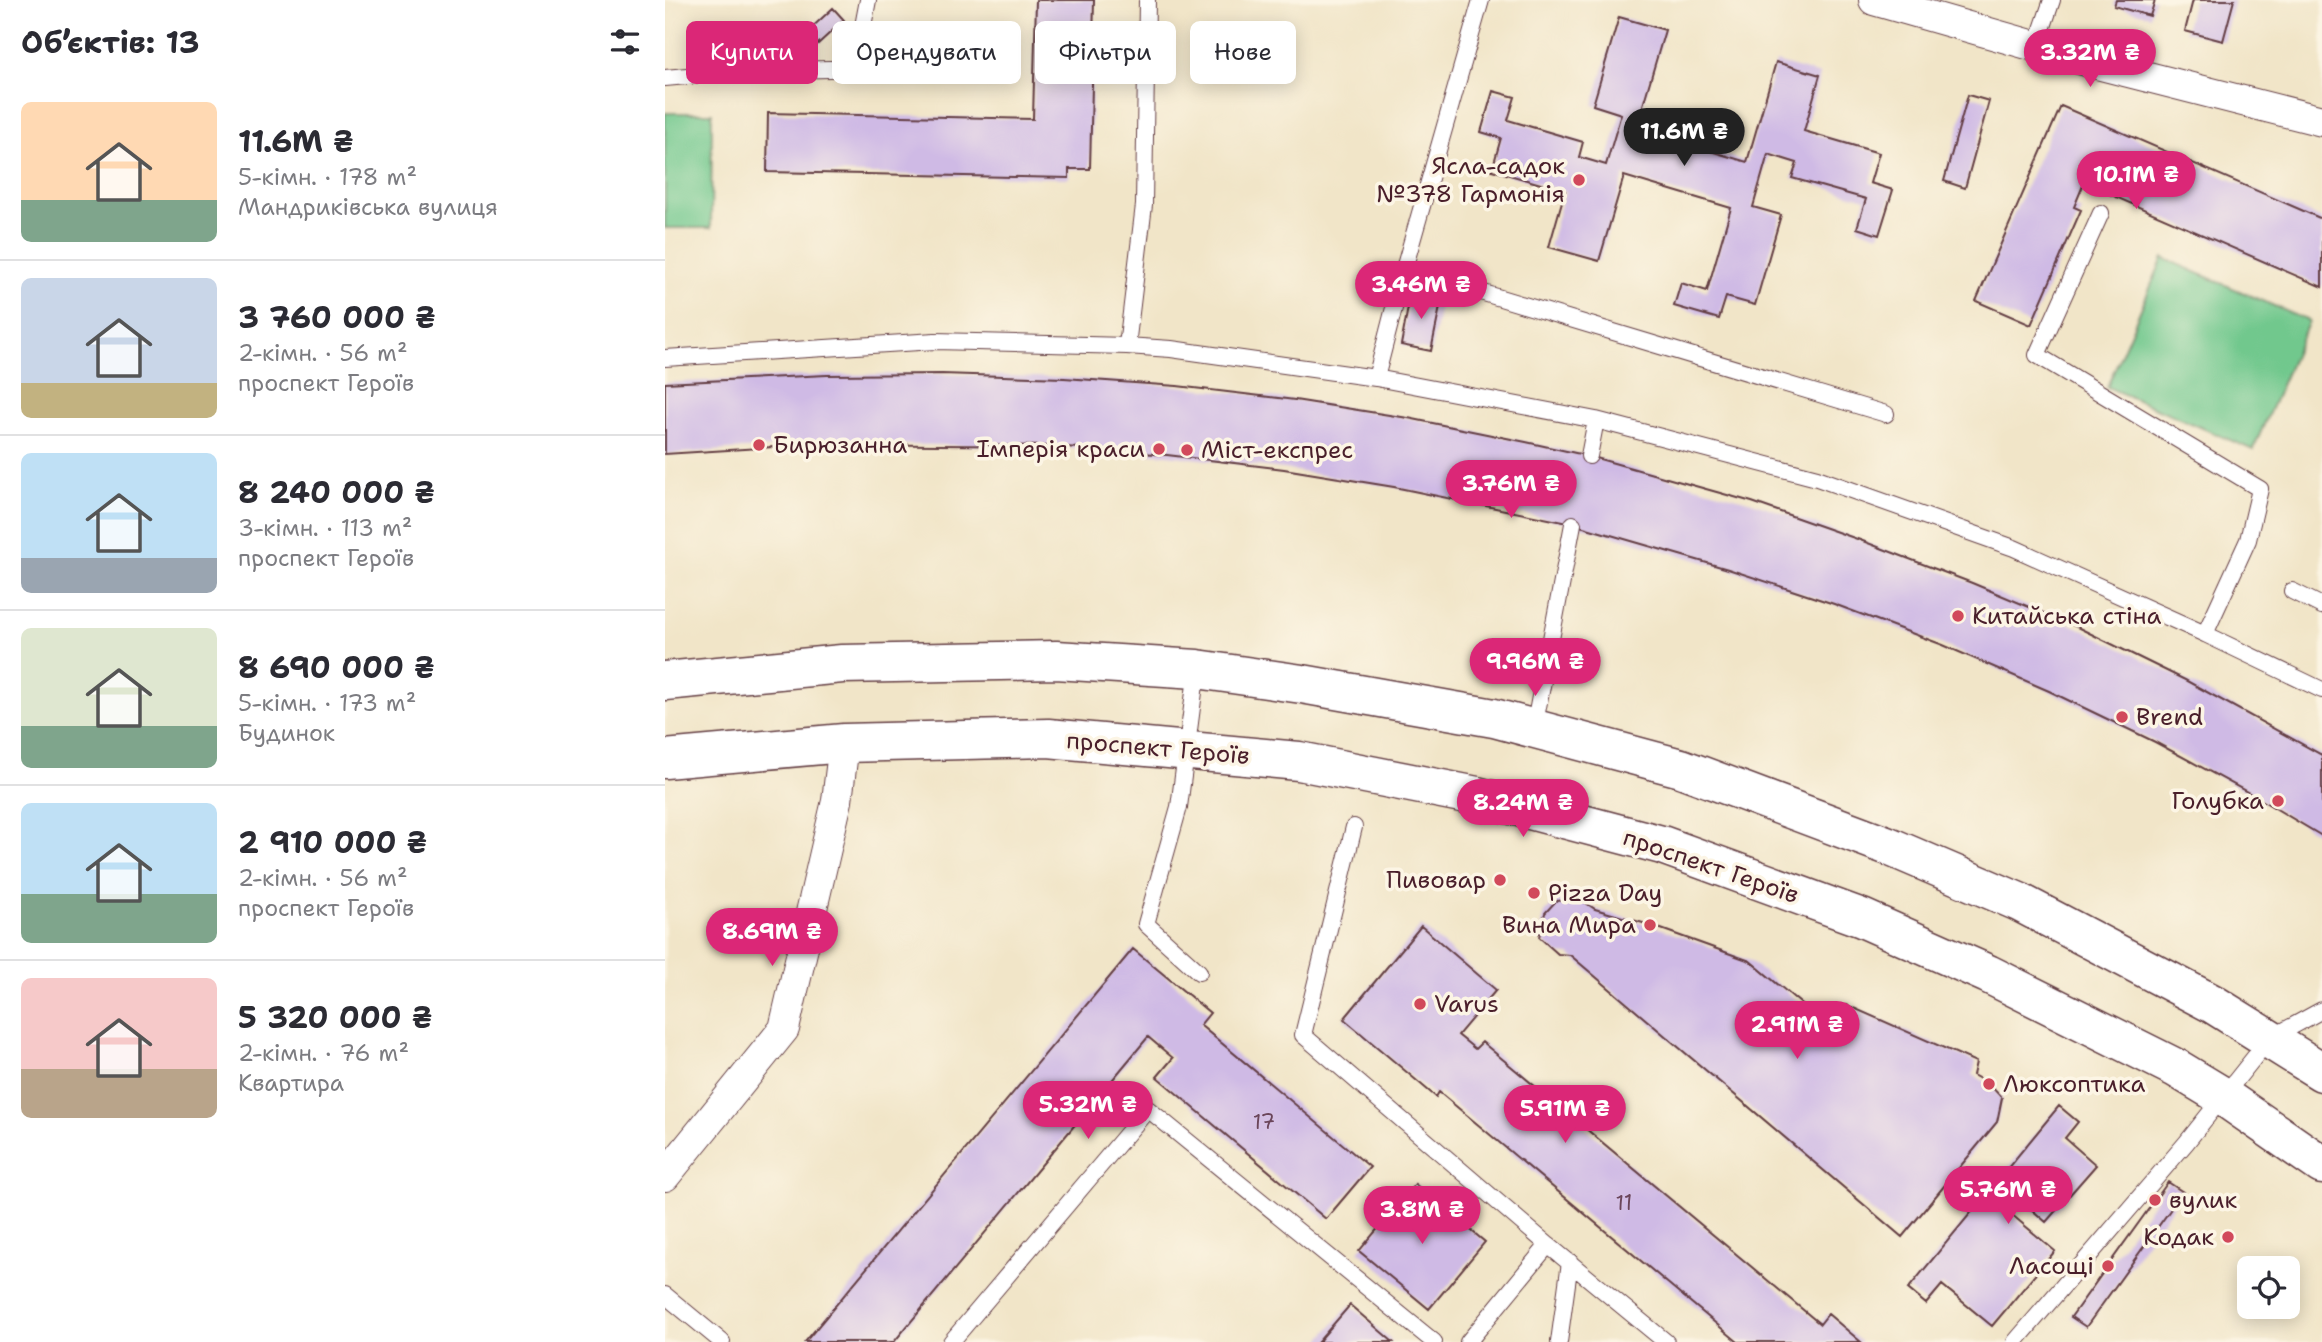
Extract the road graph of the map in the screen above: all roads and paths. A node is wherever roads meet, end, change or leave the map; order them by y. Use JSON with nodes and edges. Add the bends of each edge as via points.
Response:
{"nodes":[{"id":1,"x":868,"y":0,"type":"edge"},
{"id":2,"x":1147,"y":0,"type":"edge"},
{"id":3,"x":1481,"y":0,"type":"edge"},
{"id":4,"x":1874,"y":0,"type":"edge"},
{"id":5,"x":2052,"y":0,"type":"edge"},
{"id":6,"x":864,"y":21,"type":"edge"},
{"id":7,"x":2036,"y":47,"type":"junction"},
{"id":8,"x":832,"y":69,"type":"edge"},
{"id":9,"x":665,"y":78,"type":"edge"},
{"id":10,"x":2322,"y":121,"type":"edge"},
{"id":11,"x":2101,"y":213,"type":"dead end"},
{"id":12,"x":1403,"y":269,"type":"junction"},
{"id":13,"x":1127,"y":346,"type":"junction"},
{"id":14,"x":665,"y":358,"type":"edge"},
{"id":15,"x":1376,"y":378,"type":"junction"},
{"id":16,"x":1886,"y":414,"type":"dead end"},
{"id":17,"x":1596,"y":419,"type":"junction"},
{"id":18,"x":1589,"y":456,"type":"dead end"},
{"id":19,"x":1573,"y":524,"type":"dead end"},
{"id":20,"x":2292,"y":591,"type":"dead end"},
{"id":21,"x":2322,"y":606,"type":"edge"},
{"id":22,"x":2205,"y":634,"type":"junction"},
{"id":23,"x":1197,"y":669,"type":"junction"},
{"id":24,"x":665,"y":681,"type":"edge"},
{"id":25,"x":2322,"y":690,"type":"edge"},
{"id":26,"x":1534,"y":728,"type":"junction"},
{"id":27,"x":844,"y":743,"type":"junction"},
{"id":28,"x":1188,"y":750,"type":"junction"},
{"id":29,"x":665,"y":759,"type":"edge"},
{"id":30,"x":1354,"y":827,"type":"dead end"},
{"id":31,"x":1199,"y":972,"type":"dead end"},
{"id":32,"x":2322,"y":1010,"type":"edge"},
{"id":33,"x":2269,"y":1039,"type":"junction"},
{"id":34,"x":2322,"y":1072,"type":"edge"},
{"id":35,"x":2224,"y":1097,"type":"junction"},
{"id":36,"x":2322,"y":1165,"type":"edge"},
{"id":37,"x":668,"y":1167,"type":"edge"},
{"id":38,"x":1548,"y":1245,"type":"junction"},
{"id":39,"x":1570,"y":1262,"type":"junction"},
{"id":40,"x":665,"y":1295,"type":"edge"},
{"id":41,"x":2023,"y":1340,"type":"edge"},
{"id":42,"x":722,"y":1342,"type":"edge"},
{"id":43,"x":951,"y":1342,"type":"edge"},
{"id":44,"x":1434,"y":1342,"type":"edge"},
{"id":45,"x":1468,"y":1342,"type":"edge"},
{"id":46,"x":1559,"y":1342,"type":"edge"},
{"id":47,"x":1666,"y":1342,"type":"edge"}],
"edges":[{"from":1,"to":6,"type":"lane"},
{"from":2,"to":13,"type":"lane","via":[[1144,205]]},
{"from":3,"to":12,"type":"lane"},
{"from":4,"to":7,"type":"street"},
{"from":5,"to":7,"type":"lane"},
{"from":7,"to":10,"type":"street"},
{"from":8,"to":9,"type":"lane"},
{"from":11,"to":22,"type":"lane","via":[[2037,355],[2260,489],[2248,540]]},
{"from":12,"to":15,"type":"lane"},
{"from":12,"to":16,"type":"lane"},
{"from":13,"to":14,"type":"lane","via":[[935,341]]},
{"from":13,"to":15,"type":"lane"},
{"from":15,"to":17,"type":"lane"},
{"from":17,"to":18,"type":"lane"},
{"from":17,"to":22,"type":"lane","via":[[1817,478],[2014,548]]},
{"from":19,"to":26,"type":"lane"},
{"from":20,"to":21,"type":"lane"},
{"from":22,"to":25,"type":"lane"},
{"from":23,"to":24,"type":"main road","via":[[1056,660],[855,664]]},
{"from":23,"to":26,"type":"main road","via":[[1316,686]]},
{"from":23,"to":28,"type":"lane"},
{"from":26,"to":33,"type":"main road","via":[[1681,768],[1886,845],[2019,902],[2213,1004]]},
{"from":27,"to":28,"type":"main road","name":"проспект Героїв","via":[[1048,738]]},
{"from":27,"to":29,"type":"main road","name":"проспект Героїв"},
{"from":27,"to":37,"type":"street","via":[[837,801],[784,1029]]},
{"from":28,"to":31,"type":"lane","via":[[1179,807],[1146,923]]},
{"from":28,"to":35,"type":"main road","name":"проспект Героїв","via":[[1299,761],[1477,796],[1662,845],[1862,918],[1988,974],[2176,1068]]},
{"from":30,"to":38,"type":"lane","via":[[1303,1035]]},
{"from":32,"to":33,"type":"lane"},
{"from":33,"to":34,"type":"main road"},
{"from":33,"to":35,"type":"lane"},
{"from":35,"to":36,"type":"main road","name":"проспект Героїв"},
{"from":35,"to":41,"type":"lane"},
{"from":38,"to":39,"type":"lane"},
{"from":38,"to":45,"type":"lane"},
{"from":39,"to":46,"type":"lane"},
{"from":39,"to":47,"type":"lane"},
{"from":40,"to":42,"type":"lane"},
{"from":43,"to":44,"type":"lane","via":[[1148,1109]]}]}
